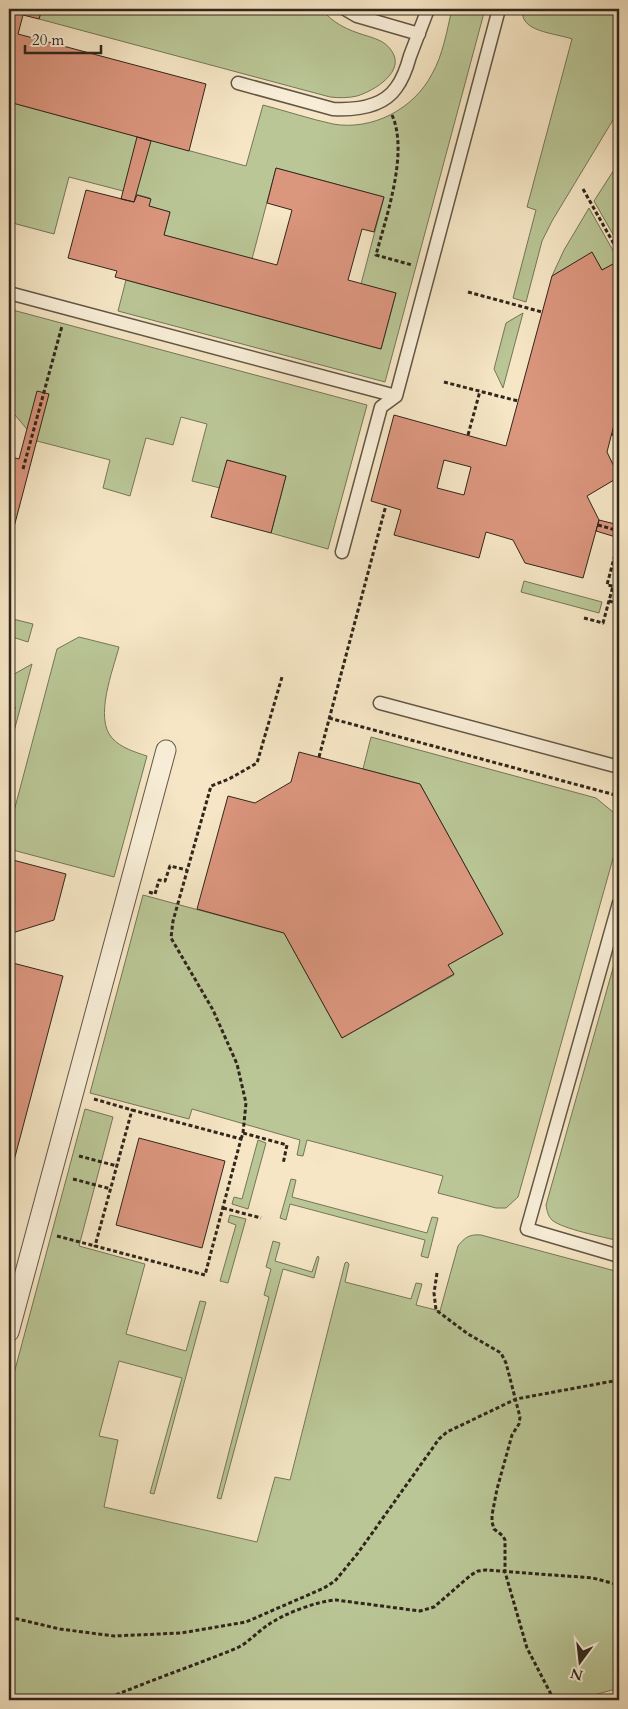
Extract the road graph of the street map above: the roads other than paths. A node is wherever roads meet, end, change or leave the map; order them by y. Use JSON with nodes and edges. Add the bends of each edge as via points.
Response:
{"nodes":[{"id":1,"x":345,"y":9,"type":"edge"},
{"id":2,"x":428,"y":9,"type":"edge"},
{"id":3,"x":499,"y":9,"type":"edge"},
{"id":4,"x":419,"y":34,"type":"junction"},
{"id":5,"x":238,"y":83,"type":"dead end"},
{"id":6,"x":9,"y":293,"type":"edge"},
{"id":7,"x":396,"y":396,"type":"junction"},
{"id":8,"x":342,"y":552,"type":"dead end"},
{"id":9,"x":380,"y":703,"type":"dead end"},
{"id":10,"x":166,"y":750,"type":"dead end"},
{"id":11,"x":619,"y":767,"type":"edge"},
{"id":12,"x":619,"y":903,"type":"edge"},
{"id":13,"x":619,"y":1256,"type":"edge"},
{"id":14,"x":9,"y":1332,"type":"edge"}],
"edges":[{"from":1,"to":4,"type":"lane","via":[[356,16]]},
{"from":2,"to":4,"type":"lane"},
{"from":3,"to":7,"type":"lane"},
{"from":4,"to":5,"type":"lane","via":[[396,90],[362,108],[333,109]]},
{"from":6,"to":7,"type":"lane"},
{"from":7,"to":8,"type":"lane","via":[[381,407]]},
{"from":9,"to":11,"type":"lane"},
{"from":10,"to":14,"type":"street"},
{"from":12,"to":13,"type":"lane","via":[[527,1230]]}]}
